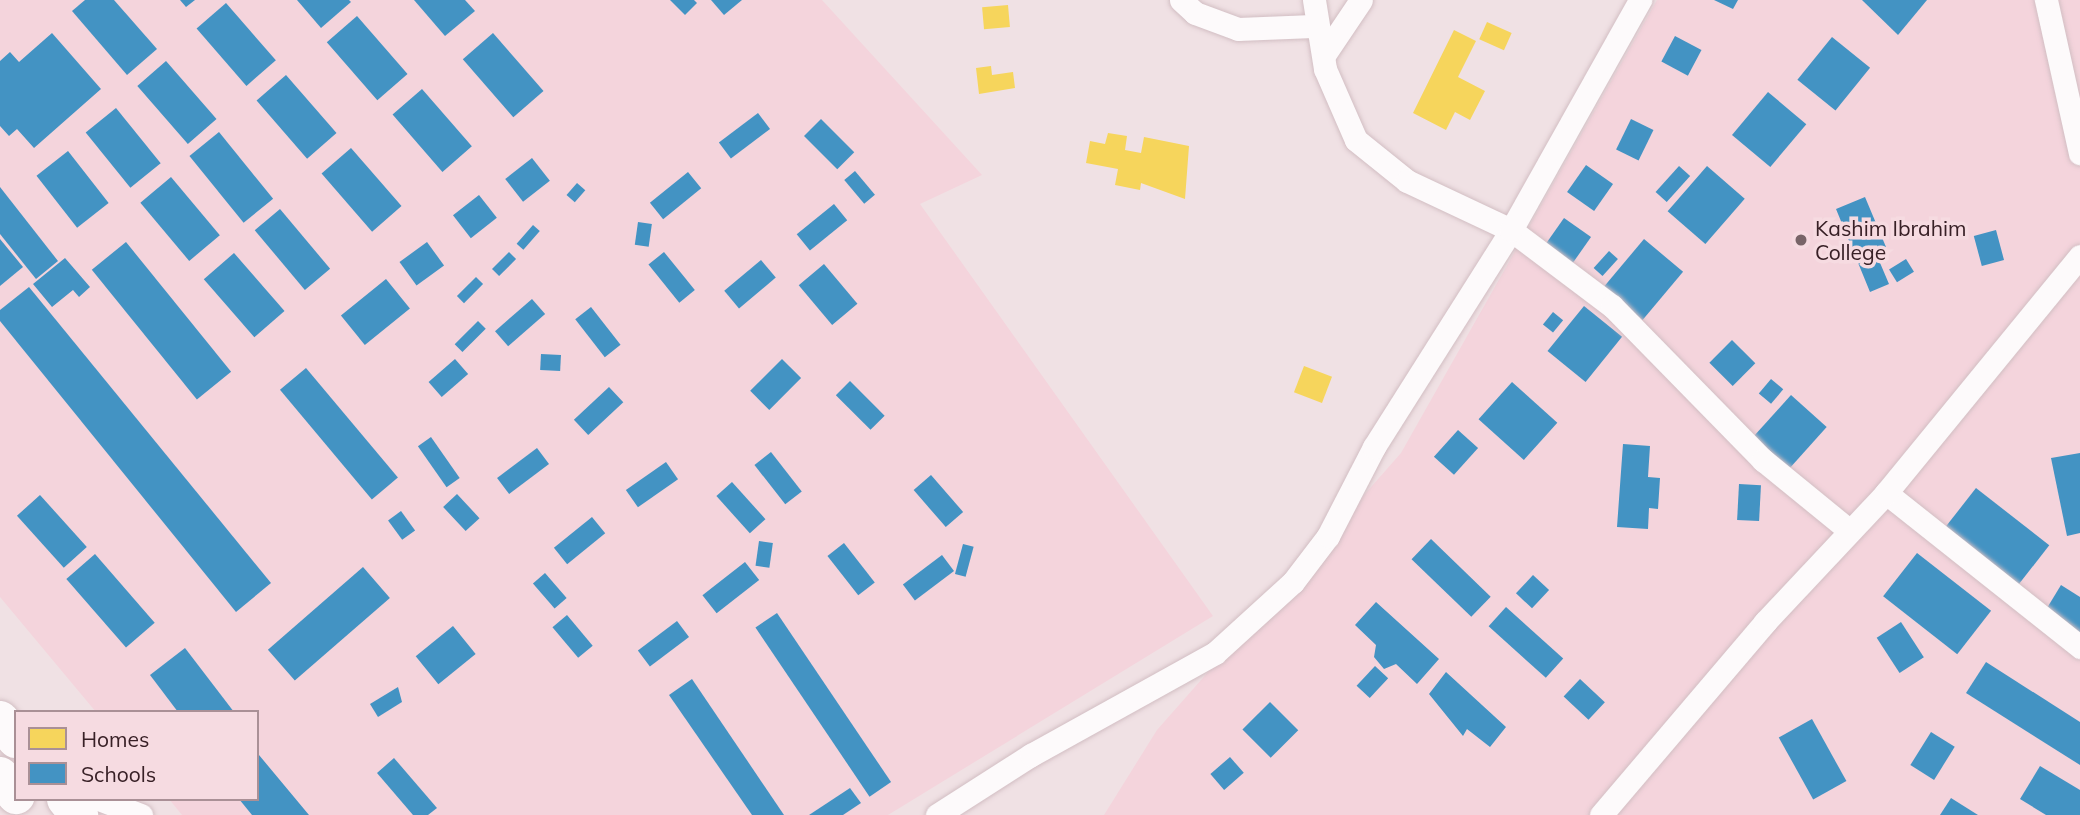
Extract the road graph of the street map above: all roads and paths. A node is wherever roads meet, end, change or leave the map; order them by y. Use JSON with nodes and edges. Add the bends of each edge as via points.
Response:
{"nodes":[{"id":1,"x":1181,"y":0,"type":"edge"},
{"id":2,"x":1314,"y":0,"type":"edge"},
{"id":3,"x":1361,"y":0,"type":"edge"},
{"id":4,"x":1640,"y":0,"type":"edge"},
{"id":5,"x":2046,"y":0,"type":"edge"},
{"id":6,"x":1313,"y":26,"type":"junction"},
{"id":7,"x":1324,"y":55,"type":"junction"},
{"id":8,"x":2080,"y":153,"type":"edge"},
{"id":9,"x":1510,"y":230,"type":"junction"},
{"id":10,"x":2080,"y":256,"type":"edge"},
{"id":11,"x":1886,"y":493,"type":"junction"},
{"id":12,"x":1850,"y":531,"type":"junction"},
{"id":13,"x":2080,"y":647,"type":"edge"},
{"id":14,"x":0,"y":720,"type":"edge"},
{"id":15,"x":14,"y":737,"type":"edge"},
{"id":16,"x":0,"y":776,"type":"edge"},
{"id":17,"x":14,"y":793,"type":"edge"},
{"id":18,"x":22,"y":801,"type":"edge"},
{"id":19,"x":68,"y":801,"type":"edge"},
{"id":20,"x":105,"y":801,"type":"edge"},
{"id":21,"x":33,"y":815,"type":"edge"},
{"id":22,"x":79,"y":815,"type":"edge"},
{"id":23,"x":141,"y":815,"type":"edge"},
{"id":24,"x":937,"y":815,"type":"edge"},
{"id":25,"x":1601,"y":815,"type":"edge"}],
"edges":[{"from":1,"to":6,"type":"street","via":[[1195,13],[1238,29]]},
{"from":2,"to":6,"type":"street"},
{"from":3,"to":7,"type":"street"},
{"from":4,"to":9,"type":"street"},
{"from":5,"to":8,"type":"street"},
{"from":6,"to":7,"type":"street"},
{"from":7,"to":9,"type":"street","via":[[1356,140],[1407,181]]},
{"from":9,"to":12,"type":"street","via":[[1612,306],[1763,460]]},
{"from":9,"to":24,"type":"street","via":[[1374,447],[1328,536],[1293,582],[1215,653],[1031,755]]},
{"from":10,"to":11,"type":"street"},
{"from":11,"to":12,"type":"street"},
{"from":11,"to":13,"type":"street"},
{"from":12,"to":25,"type":"street"},
{"from":14,"to":15,"type":"highway"},
{"from":16,"to":17,"type":"highway"},
{"from":18,"to":21,"type":"highway"},
{"from":19,"to":22,"type":"highway"},
{"from":20,"to":23,"type":"street"}]}
